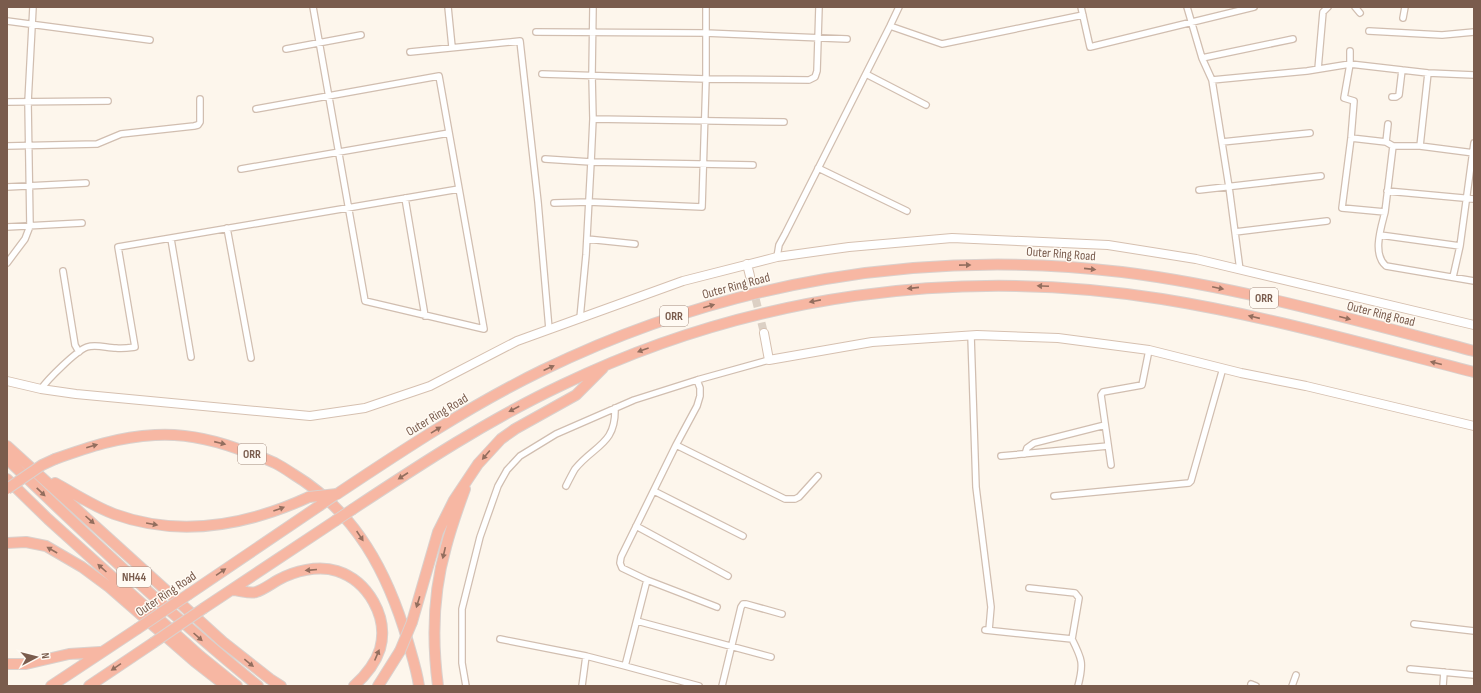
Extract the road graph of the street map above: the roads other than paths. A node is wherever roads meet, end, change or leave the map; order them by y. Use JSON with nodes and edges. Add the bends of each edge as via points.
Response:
{"nodes":[{"id":1,"x":33,"y":7,"type":"edge"},
{"id":2,"x":313,"y":7,"type":"edge"},
{"id":3,"x":448,"y":7,"type":"edge"},
{"id":4,"x":593,"y":7,"type":"edge"},
{"id":5,"x":706,"y":7,"type":"edge"},
{"id":6,"x":819,"y":7,"type":"edge"},
{"id":7,"x":899,"y":7,"type":"edge"},
{"id":8,"x":1081,"y":7,"type":"edge"},
{"id":9,"x":1187,"y":7,"type":"edge"},
{"id":10,"x":1254,"y":7,"type":"edge"},
{"id":11,"x":1328,"y":7,"type":"edge"},
{"id":12,"x":1355,"y":7,"type":"edge"},
{"id":13,"x":1405,"y":7,"type":"edge"},
{"id":14,"x":1360,"y":13,"type":"dead end"},
{"id":15,"x":1083,"y":15,"type":"junction"},
{"id":16,"x":1403,"y":18,"type":"dead end"},
{"id":17,"x":7,"y":21,"type":"edge"},
{"id":18,"x":1191,"y":23,"type":"junction"},
{"id":19,"x":31,"y":24,"type":"junction"},
{"id":20,"x":890,"y":26,"type":"junction"},
{"id":21,"x":1369,"y":31,"type":"dead end"},
{"id":22,"x":536,"y":32,"type":"dead end"},
{"id":23,"x":593,"y":32,"type":"junction"},
{"id":24,"x":1474,"y":32,"type":"edge"},
{"id":25,"x":706,"y":33,"type":"junction"},
{"id":26,"x":361,"y":35,"type":"dead end"},
{"id":27,"x":817,"y":37,"type":"junction"},
{"id":28,"x":847,"y":39,"type":"dead end"},
{"id":29,"x":150,"y":40,"type":"dead end"},
{"id":30,"x":1293,"y":40,"type":"dead end"},
{"id":31,"x":319,"y":43,"type":"junction"},
{"id":32,"x":452,"y":47,"type":"junction"},
{"id":33,"x":286,"y":49,"type":"dead end"},
{"id":34,"x":1350,"y":51,"type":"dead end"},
{"id":35,"x":410,"y":52,"type":"dead end"},
{"id":36,"x":1202,"y":58,"type":"junction"},
{"id":37,"x":1350,"y":64,"type":"junction"},
{"id":38,"x":1318,"y":69,"type":"junction"},
{"id":39,"x":1402,"y":70,"type":"junction"},
{"id":40,"x":1428,"y":73,"type":"junction"},
{"id":41,"x":542,"y":74,"type":"dead end"},
{"id":42,"x":866,"y":74,"type":"junction"},
{"id":43,"x":592,"y":75,"type":"junction"},
{"id":44,"x":1474,"y":75,"type":"edge"},
{"id":45,"x":706,"y":79,"type":"junction"},
{"id":46,"x":1212,"y":80,"type":"junction"},
{"id":47,"x":329,"y":96,"type":"junction"},
{"id":48,"x":1392,"y":97,"type":"dead end"},
{"id":49,"x":200,"y":98,"type":"dead end"},
{"id":50,"x":108,"y":101,"type":"dead end"},
{"id":51,"x":7,"y":102,"type":"edge"},
{"id":52,"x":28,"y":102,"type":"junction"},
{"id":53,"x":926,"y":105,"type":"dead end"},
{"id":54,"x":256,"y":109,"type":"dead end"},
{"id":55,"x":593,"y":119,"type":"junction"},
{"id":56,"x":705,"y":122,"type":"junction"},
{"id":57,"x":784,"y":122,"type":"dead end"},
{"id":58,"x":1388,"y":124,"type":"dead end"},
{"id":59,"x":449,"y":133,"type":"junction"},
{"id":60,"x":1310,"y":133,"type":"dead end"},
{"id":61,"x":1351,"y":138,"type":"junction"},
{"id":62,"x":1222,"y":142,"type":"junction"},
{"id":63,"x":1386,"y":142,"type":"junction"},
{"id":64,"x":1474,"y":143,"type":"edge"},
{"id":65,"x":7,"y":146,"type":"edge"},
{"id":66,"x":28,"y":146,"type":"junction"},
{"id":67,"x":1393,"y":146,"type":"junction"},
{"id":68,"x":1420,"y":146,"type":"junction"},
{"id":69,"x":339,"y":152,"type":"junction"},
{"id":70,"x":1473,"y":152,"type":"edge"},
{"id":71,"x":545,"y":160,"type":"dead end"},
{"id":72,"x":591,"y":162,"type":"junction"},
{"id":73,"x":703,"y":165,"type":"junction"},
{"id":74,"x":753,"y":165,"type":"dead end"},
{"id":75,"x":818,"y":168,"type":"junction"},
{"id":76,"x":241,"y":169,"type":"dead end"},
{"id":77,"x":1321,"y":176,"type":"dead end"},
{"id":78,"x":86,"y":183,"type":"dead end"},
{"id":79,"x":29,"y":186,"type":"junction"},
{"id":80,"x":7,"y":187,"type":"edge"},
{"id":81,"x":1229,"y":187,"type":"junction"},
{"id":82,"x":459,"y":189,"type":"junction"},
{"id":83,"x":1199,"y":190,"type":"dead end"},
{"id":84,"x":1387,"y":191,"type":"junction"},
{"id":85,"x":405,"y":198,"type":"junction"},
{"id":86,"x":1465,"y":198,"type":"junction"},
{"id":87,"x":1474,"y":199,"type":"edge"},
{"id":88,"x":589,"y":202,"type":"junction"},
{"id":89,"x":554,"y":203,"type":"dead end"},
{"id":90,"x":349,"y":208,"type":"junction"},
{"id":91,"x":907,"y":211,"type":"dead end"},
{"id":92,"x":1385,"y":212,"type":"junction"},
{"id":93,"x":1327,"y":221,"type":"dead end"},
{"id":94,"x":82,"y":223,"type":"dead end"},
{"id":95,"x":30,"y":226,"type":"junction"},
{"id":96,"x":7,"y":227,"type":"edge"},
{"id":97,"x":227,"y":228,"type":"junction"},
{"id":98,"x":1235,"y":232,"type":"junction"},
{"id":99,"x":1380,"y":234,"type":"junction"},
{"id":100,"x":170,"y":239,"type":"junction"},
{"id":101,"x":587,"y":239,"type":"junction"},
{"id":102,"x":635,"y":244,"type":"dead end"},
{"id":103,"x":1460,"y":246,"type":"junction"},
{"id":104,"x":777,"y":257,"type":"junction"},
{"id":105,"x":8,"y":261,"type":"edge"},
{"id":106,"x":747,"y":264,"type":"junction"},
{"id":107,"x":1240,"y":270,"type":"junction"},
{"id":108,"x":63,"y":271,"type":"dead end"},
{"id":109,"x":750,"y":276,"type":"tunnel mouth"},
{"id":110,"x":1453,"y":277,"type":"junction"},
{"id":111,"x":1474,"y":280,"type":"edge"},
{"id":112,"x":425,"y":316,"type":"junction"},
{"id":113,"x":580,"y":318,"type":"junction"},
{"id":114,"x":1474,"y":325,"type":"edge"},
{"id":115,"x":549,"y":330,"type":"junction"},
{"id":116,"x":764,"y":333,"type":"tunnel mouth"},
{"id":117,"x":971,"y":336,"type":"junction"},
{"id":118,"x":1149,"y":350,"type":"junction"},
{"id":119,"x":1474,"y":351,"type":"edge"},
{"id":120,"x":78,"y":352,"type":"junction"},
{"id":121,"x":191,"y":357,"type":"dead end"},
{"id":122,"x":251,"y":358,"type":"dead end"},
{"id":123,"x":770,"y":360,"type":"junction"},
{"id":124,"x":609,"y":363,"type":"junction"},
{"id":125,"x":1222,"y":368,"type":"junction"},
{"id":126,"x":1474,"y":372,"type":"edge"},
{"id":127,"x":7,"y":380,"type":"edge"},
{"id":128,"x":697,"y":380,"type":"junction"},
{"id":129,"x":40,"y":389,"type":"junction"},
{"id":130,"x":615,"y":408,"type":"junction"},
{"id":131,"x":1105,"y":425,"type":"junction"},
{"id":132,"x":1474,"y":426,"type":"edge"},
{"id":133,"x":676,"y":445,"type":"junction"},
{"id":134,"x":7,"y":446,"type":"edge"},
{"id":135,"x":1108,"y":446,"type":"junction"},
{"id":136,"x":1025,"y":454,"type":"junction"},
{"id":137,"x":1001,"y":456,"type":"dead end"},
{"id":138,"x":14,"y":461,"type":"edge"},
{"id":139,"x":1111,"y":465,"type":"dead end"},
{"id":140,"x":40,"y":475,"type":"junction"},
{"id":141,"x":818,"y":476,"type":"dead end"},
{"id":142,"x":7,"y":479,"type":"edge"},
{"id":143,"x":566,"y":486,"type":"dead end"},
{"id":144,"x":7,"y":489,"type":"edge"},
{"id":145,"x":654,"y":491,"type":"junction"},
{"id":146,"x":337,"y":494,"type":"junction"},
{"id":147,"x":1054,"y":496,"type":"dead end"},
{"id":148,"x":452,"y":514,"type":"junction"},
{"id":149,"x":636,"y":526,"type":"junction"},
{"id":150,"x":743,"y":536,"type":"dead end"},
{"id":151,"x":7,"y":543,"type":"edge"},
{"id":152,"x":728,"y":576,"type":"dead end"},
{"id":153,"x":647,"y":580,"type":"junction"},
{"id":154,"x":1028,"y":588,"type":"dead end"},
{"id":155,"x":232,"y":590,"type":"junction"},
{"id":156,"x":718,"y":607,"type":"dead end"},
{"id":157,"x":782,"y":614,"type":"dead end"},
{"id":158,"x":637,"y":621,"type":"junction"},
{"id":159,"x":1414,"y":624,"type":"dead end"},
{"id":160,"x":1474,"y":631,"type":"edge"},
{"id":161,"x":1072,"y":638,"type":"junction"},
{"id":162,"x":500,"y":639,"type":"dead end"},
{"id":163,"x":732,"y":646,"type":"junction"},
{"id":164,"x":101,"y":652,"type":"junction"},
{"id":165,"x":586,"y":656,"type":"junction"},
{"id":166,"x":771,"y":657,"type":"dead end"},
{"id":167,"x":7,"y":664,"type":"edge"},
{"id":168,"x":625,"y":666,"type":"junction"},
{"id":169,"x":1410,"y":669,"type":"dead end"},
{"id":170,"x":1444,"y":672,"type":"junction"},
{"id":171,"x":1296,"y":675,"type":"dead end"},
{"id":172,"x":1474,"y":675,"type":"edge"},
{"id":173,"x":51,"y":686,"type":"edge"},
{"id":174,"x":89,"y":686,"type":"edge"},
{"id":175,"x":226,"y":686,"type":"edge"},
{"id":176,"x":237,"y":686,"type":"edge"},
{"id":177,"x":258,"y":686,"type":"edge"},
{"id":178,"x":281,"y":686,"type":"edge"},
{"id":179,"x":354,"y":686,"type":"edge"},
{"id":180,"x":378,"y":686,"type":"edge"},
{"id":181,"x":419,"y":686,"type":"edge"},
{"id":182,"x":438,"y":686,"type":"edge"},
{"id":183,"x":466,"y":686,"type":"edge"},
{"id":184,"x":582,"y":686,"type":"edge"},
{"id":185,"x":699,"y":686,"type":"edge"},
{"id":186,"x":722,"y":686,"type":"edge"},
{"id":187,"x":1078,"y":686,"type":"edge"},
{"id":188,"x":1292,"y":686,"type":"edge"},
{"id":189,"x":1443,"y":686,"type":"edge"}],
"edges":[{"from":1,"to":19,"type":"street"},
{"from":2,"to":31,"type":"street"},
{"from":3,"to":32,"type":"street"},
{"from":4,"to":23,"type":"street"},
{"from":5,"to":25,"type":"street"},
{"from":6,"to":27,"type":"street"},
{"from":7,"to":20,"type":"street"},
{"from":8,"to":15,"type":"street"},
{"from":9,"to":18,"type":"street"},
{"from":10,"to":18,"type":"street"},
{"from":11,"to":38,"type":"street","via":[[1323,12]]},
{"from":12,"to":14,"type":"street"},
{"from":13,"to":16,"type":"street"},
{"from":15,"to":18,"type":"street","via":[[1090,47]]},
{"from":15,"to":20,"type":"street","via":[[942,44]]},
{"from":17,"to":19,"type":"street"},
{"from":18,"to":36,"type":"street"},
{"from":19,"to":29,"type":"street"},
{"from":19,"to":52,"type":"street"},
{"from":20,"to":42,"type":"street"},
{"from":21,"to":24,"type":"street","via":[[1442,35]]},
{"from":22,"to":23,"type":"street"},
{"from":23,"to":25,"type":"street"},
{"from":23,"to":43,"type":"street"},
{"from":25,"to":27,"type":"street"},
{"from":25,"to":45,"type":"street"},
{"from":26,"to":31,"type":"street"},
{"from":27,"to":28,"type":"street"},
{"from":27,"to":45,"type":"street","via":[[818,71],[815,77],[809,80]]},
{"from":30,"to":36,"type":"street"},
{"from":31,"to":33,"type":"street"},
{"from":31,"to":47,"type":"street"},
{"from":32,"to":35,"type":"street"},
{"from":32,"to":115,"type":"street","via":[[520,41]]},
{"from":34,"to":37,"type":"street"},
{"from":36,"to":46,"type":"street"},
{"from":37,"to":38,"type":"street"},
{"from":37,"to":39,"type":"street"},
{"from":37,"to":61,"type":"street","via":[[1344,98],[1354,101]]},
{"from":38,"to":46,"type":"street"},
{"from":39,"to":40,"type":"street"},
{"from":39,"to":48,"type":"street","via":[[1399,95]]},
{"from":40,"to":44,"type":"street"},
{"from":40,"to":68,"type":"street"},
{"from":41,"to":43,"type":"street"},
{"from":42,"to":53,"type":"street"},
{"from":42,"to":75,"type":"street"},
{"from":43,"to":45,"type":"street"},
{"from":43,"to":55,"type":"street"},
{"from":45,"to":56,"type":"street"},
{"from":46,"to":62,"type":"street"},
{"from":47,"to":54,"type":"street"},
{"from":47,"to":59,"type":"street","via":[[439,76]]},
{"from":47,"to":69,"type":"street"},
{"from":49,"to":66,"type":"street","via":[[198,125],[121,134],[97,144]]},
{"from":50,"to":52,"type":"street"},
{"from":51,"to":52,"type":"street"},
{"from":52,"to":66,"type":"street"},
{"from":55,"to":56,"type":"street"},
{"from":55,"to":72,"type":"street"},
{"from":56,"to":57,"type":"street"},
{"from":56,"to":73,"type":"street"},
{"from":58,"to":63,"type":"street"},
{"from":59,"to":69,"type":"street"},
{"from":59,"to":82,"type":"street"},
{"from":60,"to":62,"type":"street"},
{"from":61,"to":63,"type":"street"},
{"from":61,"to":92,"type":"street","via":[[1342,208]]},
{"from":62,"to":81,"type":"street"},
{"from":63,"to":67,"type":"street"},
{"from":64,"to":70,"type":"street"},
{"from":65,"to":66,"type":"street"},
{"from":66,"to":79,"type":"street"},
{"from":67,"to":68,"type":"street"},
{"from":67,"to":84,"type":"street"},
{"from":68,"to":70,"type":"street"},
{"from":69,"to":76,"type":"street"},
{"from":69,"to":90,"type":"street"},
{"from":70,"to":86,"type":"street"},
{"from":71,"to":72,"type":"street"},
{"from":72,"to":73,"type":"street"},
{"from":72,"to":88,"type":"street"},
{"from":73,"to":74,"type":"street"},
{"from":73,"to":88,"type":"street","via":[[700,208]]},
{"from":75,"to":91,"type":"street"},
{"from":75,"to":104,"type":"street","via":[[779,245]]},
{"from":77,"to":81,"type":"street"},
{"from":78,"to":79,"type":"street"},
{"from":79,"to":80,"type":"street"},
{"from":79,"to":95,"type":"street"},
{"from":81,"to":83,"type":"street"},
{"from":81,"to":98,"type":"street"},
{"from":82,"to":85,"type":"street"},
{"from":82,"to":112,"type":"street","via":[[484,329]]},
{"from":84,"to":86,"type":"street"},
{"from":84,"to":92,"type":"street"},
{"from":85,"to":90,"type":"street"},
{"from":85,"to":112,"type":"street"},
{"from":86,"to":87,"type":"street"},
{"from":86,"to":103,"type":"street"},
{"from":88,"to":89,"type":"street"},
{"from":88,"to":101,"type":"street"},
{"from":90,"to":97,"type":"street"},
{"from":90,"to":112,"type":"street","via":[[365,301]]},
{"from":92,"to":99,"type":"street"},
{"from":93,"to":98,"type":"street"},
{"from":94,"to":95,"type":"street"},
{"from":95,"to":96,"type":"street"},
{"from":95,"to":105,"type":"street","via":[[25,239]]},
{"from":97,"to":100,"type":"street"},
{"from":97,"to":122,"type":"street"},
{"from":98,"to":107,"type":"street"},
{"from":99,"to":103,"type":"street"},
{"from":99,"to":110,"type":"street","via":[[1379,255],[1386,266]]},
{"from":100,"to":120,"type":"street","via":[[118,247],[135,347],[88,347]]},
{"from":100,"to":121,"type":"street"},
{"from":101,"to":102,"type":"street"},
{"from":101,"to":113,"type":"street"},
{"from":103,"to":110,"type":"street"},
{"from":104,"to":106,"type":"street"},
{"from":104,"to":107,"type":"street","via":[[849,247],[952,238],[1108,246],[1196,259]]},
{"from":106,"to":109,"type":"street"},
{"from":106,"to":113,"type":"street","via":[[683,280]]},
{"from":107,"to":114,"type":"street"},
{"from":108,"to":120,"type":"street"},
{"from":110,"to":111,"type":"street"},
{"from":113,"to":115,"type":"street"},
{"from":115,"to":129,"type":"street","via":[[517,341],[430,386],[365,408],[310,416]]},
{"from":116,"to":123,"type":"street"},
{"from":117,"to":118,"type":"street","via":[[1058,338]]},
{"from":117,"to":123,"type":"street","via":[[872,342]]},
{"from":117,"to":161,"type":"street","via":[[976,487],[991,608],[987,630]]},
{"from":118,"to":125,"type":"street"},
{"from":118,"to":131,"type":"street","via":[[1142,385],[1103,392],[1101,395]]},
{"from":146,"to":119,"type":"highway","name":"Outer Ring Road","number":"ORR","one_way":true,"via":[[493,397],[601,344],[724,301],[779,288],[870,272],[918,267],[999,264],[1123,272],[1249,295]]},
{"from":120,"to":129,"type":"street"},
{"from":123,"to":128,"type":"street"},
{"from":126,"to":124,"type":"highway","number":"ORR","one_way":true,"via":[[1252,316],[1200,306],[1121,293],[999,285],[873,292],[784,308],[730,321],[657,344]]},
{"from":124,"to":148,"type":"highway","one_way":true,"via":[[576,395],[501,439],[478,464],[454,500]]},
{"from":124,"to":155,"type":"highway","number":"ORR","one_way":true,"bridge":true,"via":[[490,422]]},
{"from":125,"to":132,"type":"street"},
{"from":125,"to":147,"type":"street","via":[[1189,483]]},
{"from":127,"to":129,"type":"street"},
{"from":128,"to":130,"type":"street"},
{"from":128,"to":133,"type":"street","via":[[700,392],[697,406]]},
{"from":130,"to":143,"type":"street","via":[[611,433],[576,469]]},
{"from":130,"to":183,"type":"street","via":[[556,434],[520,456],[507,470],[498,486],[480,537],[462,609],[462,663]]},
{"from":131,"to":135,"type":"street"},
{"from":131,"to":136,"type":"street","via":[[1034,443],[1027,448]]},
{"from":133,"to":141,"type":"street","via":[[785,499],[799,497]]},
{"from":133,"to":145,"type":"street"},
{"from":134,"to":138,"type":"highway","number":"ORR"},
{"from":135,"to":136,"type":"street"},
{"from":135,"to":139,"type":"street"},
{"from":136,"to":137,"type":"street"},
{"from":138,"to":140,"type":"highway","number":"ORR"},
{"from":138,"to":177,"type":"highway","number":"NH44","one_way":true,"via":[[50,501],[202,640]]},
{"from":140,"to":146,"type":"highway","number":"ORR","one_way":true,"bridge":true,"via":[[114,514],[179,527],[207,527],[234,523],[272,512],[309,497]]},
{"from":140,"to":178,"type":"highway","number":"ORR","one_way":true,"via":[[223,642]]},
{"from":176,"to":142,"type":"highway","number":"NH44","one_way":true,"via":[[200,656]]},
{"from":144,"to":181,"type":"highway","number":"ORR","one_way":true,"bridge":true,"via":[[42,465],[87,447],[117,439],[156,435],[197,437],[227,444],[276,463],[310,484],[332,504],[356,530],[371,553],[399,612]]},
{"from":145,"to":149,"type":"street"},
{"from":145,"to":150,"type":"street"},
{"from":164,"to":146,"type":"highway","name":"Outer Ring Road","number":"ORR","one_way":true,"bridge":true},
{"from":148,"to":180,"type":"highway","one_way":true,"bridge":true,"via":[[438,532],[412,622],[400,652]]},
{"from":148,"to":182,"type":"highway","one_way":true,"via":[[435,605],[434,638]]},
{"from":149,"to":152,"type":"street"},
{"from":149,"to":153,"type":"street","via":[[620,563],[622,568]]},
{"from":175,"to":151,"type":"highway","one_way":true,"via":[[82,567],[46,546],[26,542]]},
{"from":153,"to":156,"type":"street"},
{"from":153,"to":158,"type":"street"},
{"from":154,"to":161,"type":"street","via":[[1078,595]]},
{"from":155,"to":174,"type":"highway","number":"ORR","one_way":true,"bridge":true},
{"from":179,"to":155,"type":"highway","one_way":true,"via":[[373,665],[380,649],[382,631],[373,601],[362,587],[348,576],[320,569],[295,573],[256,592]]},
{"from":157,"to":163,"type":"street","via":[[743,604]]},
{"from":158,"to":163,"type":"street"},
{"from":158,"to":168,"type":"street"},
{"from":159,"to":160,"type":"street"},
{"from":161,"to":187,"type":"street","via":[[1082,665]]},
{"from":162,"to":165,"type":"street"},
{"from":163,"to":166,"type":"street"},
{"from":163,"to":186,"type":"street"},
{"from":164,"to":167,"type":"highway","via":[[69,654],[26,664]]},
{"from":164,"to":173,"type":"highway","name":"Outer Ring Road","number":"ORR"},
{"from":165,"to":168,"type":"street"},
{"from":165,"to":184,"type":"street"},
{"from":168,"to":185,"type":"street"},
{"from":169,"to":170,"type":"street"},
{"from":170,"to":172,"type":"street"},
{"from":170,"to":189,"type":"street"},
{"from":171,"to":188,"type":"street"}]}
